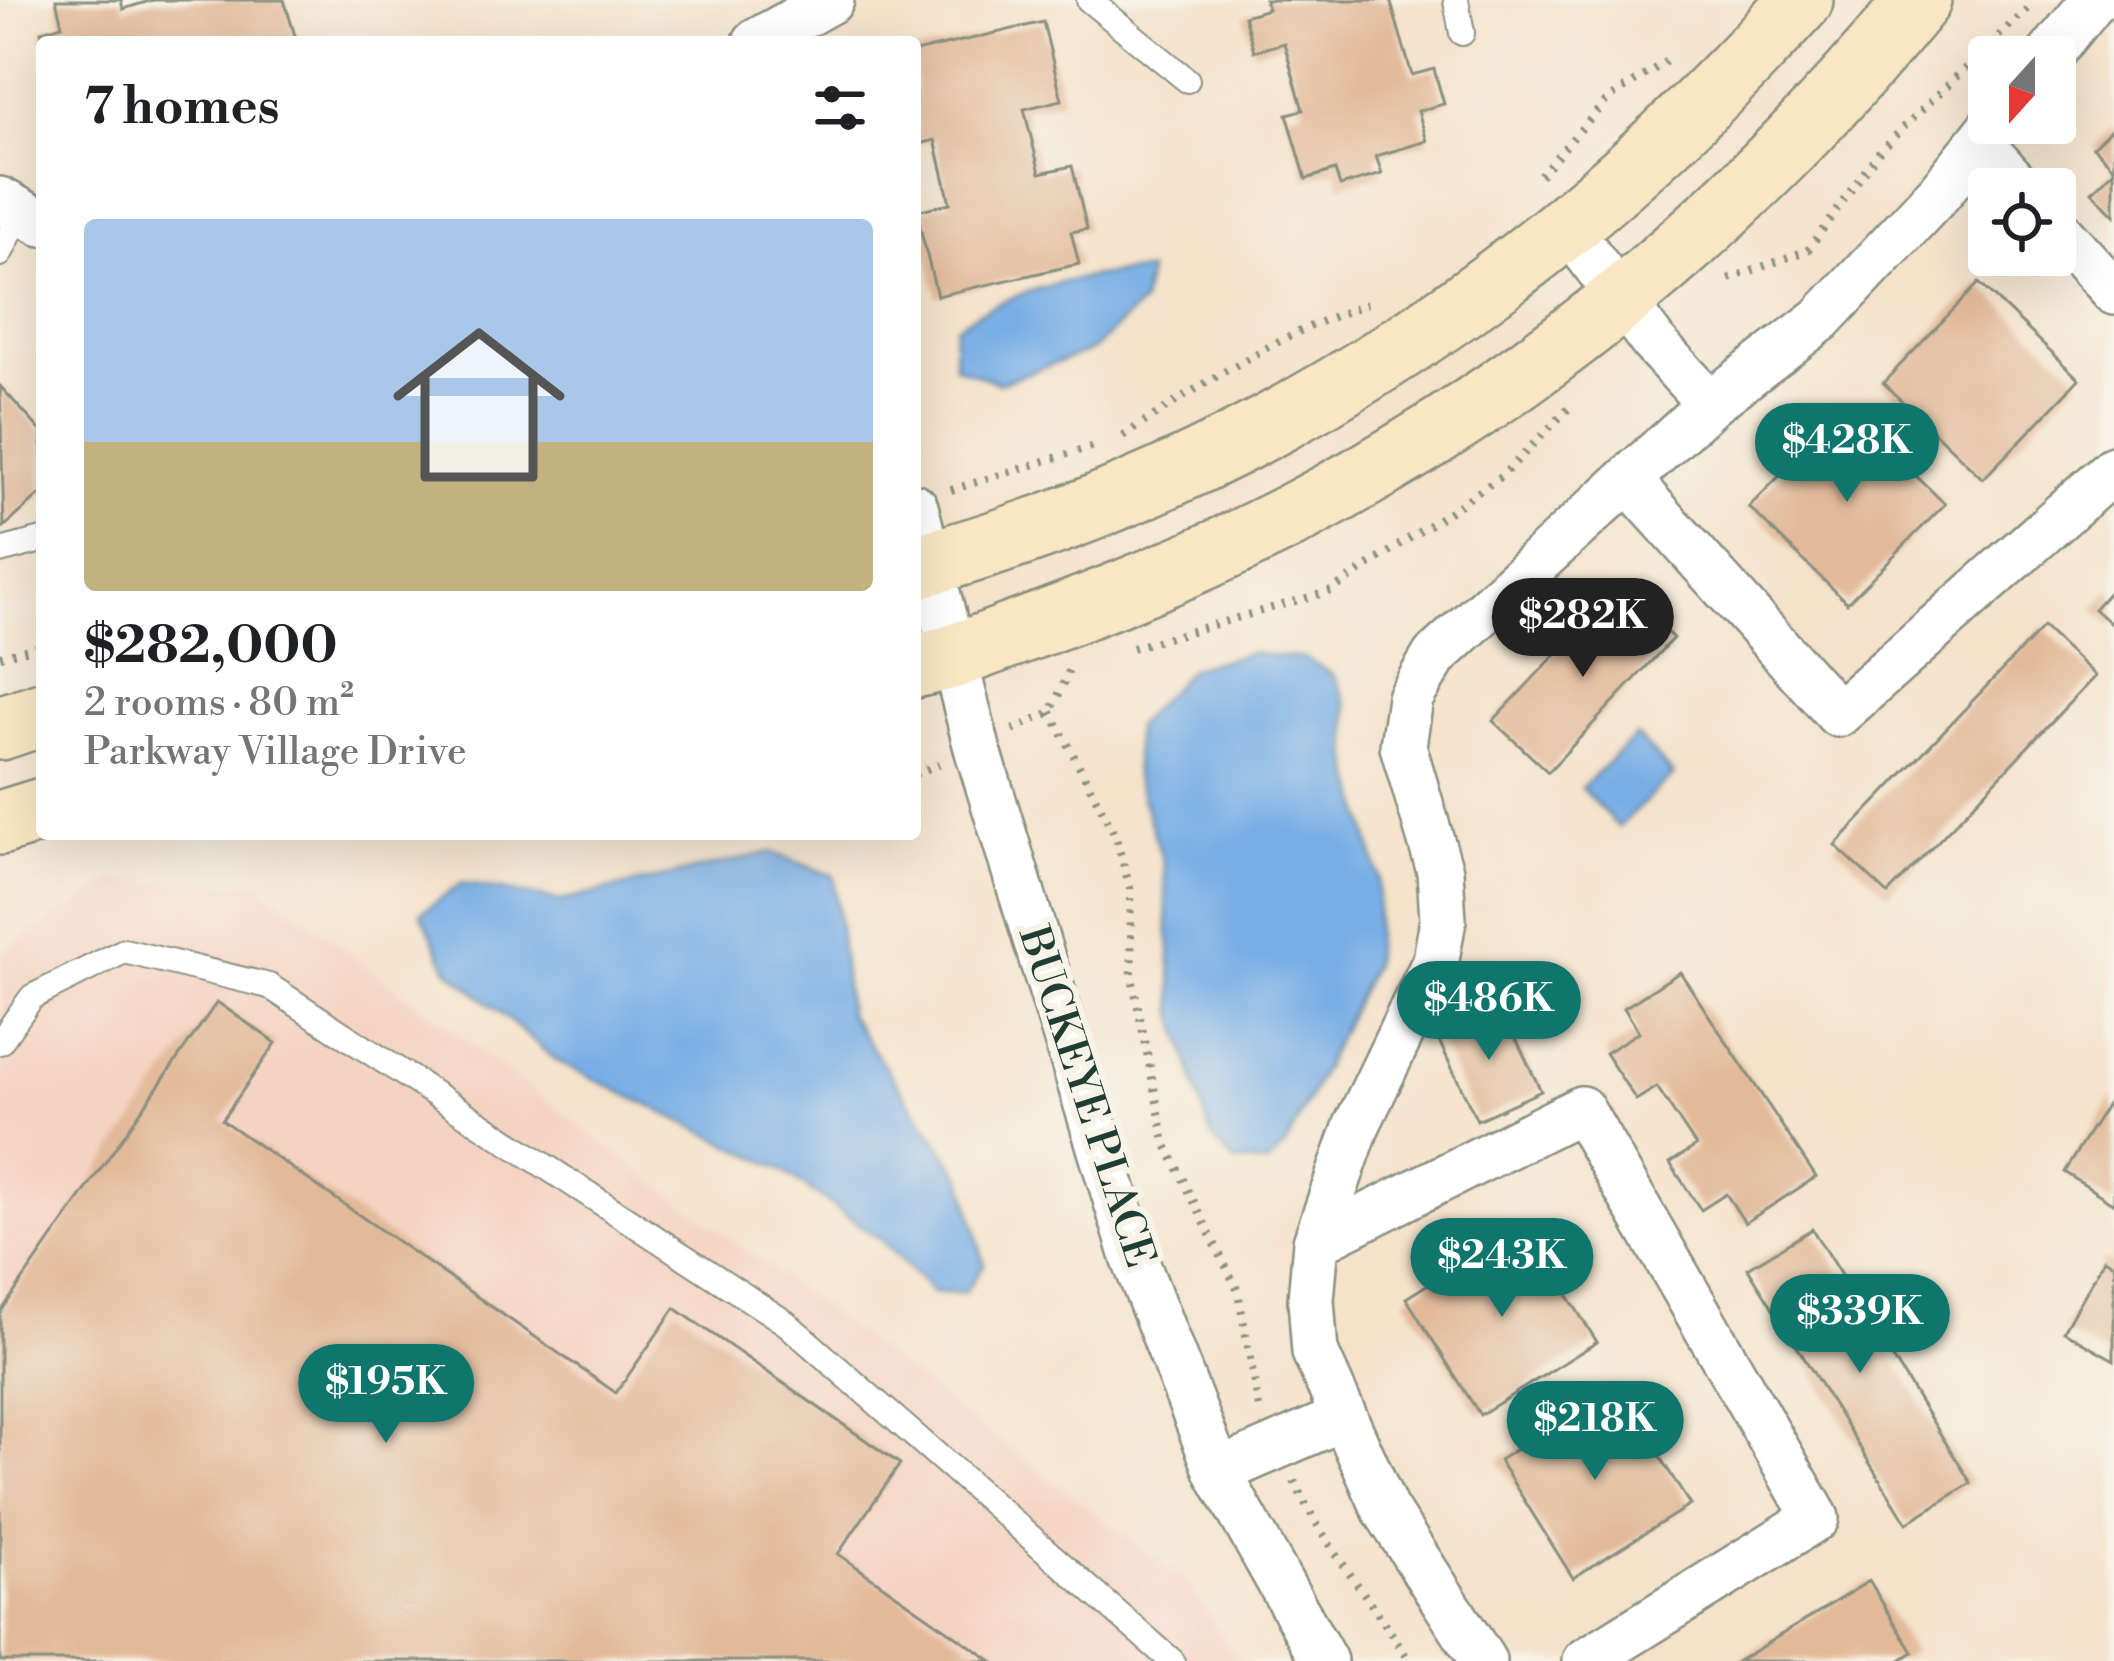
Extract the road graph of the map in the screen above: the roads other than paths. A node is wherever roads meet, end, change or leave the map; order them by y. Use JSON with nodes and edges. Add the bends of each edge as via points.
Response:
{"nodes":[{"id":1,"x":831,"y":0,"type":"edge"},
{"id":2,"x":1089,"y":0,"type":"edge"},
{"id":3,"x":1456,"y":0,"type":"edge"},
{"id":4,"x":1801,"y":0,"type":"edge"},
{"id":5,"x":1919,"y":0,"type":"edge"},
{"id":6,"x":2094,"y":0,"type":"edge"},
{"id":7,"x":1462,"y":33,"type":"dead end"},
{"id":8,"x":774,"y":36,"type":"edge"},
{"id":9,"x":2065,"y":36,"type":"edge"},
{"id":10,"x":1187,"y":80,"type":"dead end"},
{"id":11,"x":1977,"y":144,"type":"edge"},
{"id":12,"x":1548,"y":209,"type":"junction"},
{"id":13,"x":20,"y":212,"type":"edge"},
{"id":14,"x":2076,"y":249,"type":"edge"},
{"id":15,"x":0,"y":254,"type":"edge"},
{"id":16,"x":2114,"y":292,"type":"edge"},
{"id":17,"x":1622,"y":300,"type":"junction"},
{"id":18,"x":1710,"y":404,"type":"junction"},
{"id":19,"x":2114,"y":469,"type":"edge"},
{"id":20,"x":1628,"y":480,"type":"junction"},
{"id":21,"x":927,"y":532,"type":"edge"},
{"id":22,"x":36,"y":541,"type":"edge"},
{"id":23,"x":0,"y":550,"type":"edge"},
{"id":24,"x":934,"y":662,"type":"edge"},
{"id":25,"x":36,"y":716,"type":"edge"},
{"id":26,"x":0,"y":728,"type":"edge"},
{"id":27,"x":36,"y":811,"type":"edge"},
{"id":28,"x":0,"y":823,"type":"edge"},
{"id":29,"x":0,"y":1042,"type":"edge"},
{"id":30,"x":1316,"y":1241,"type":"junction"},
{"id":31,"x":1344,"y":1417,"type":"junction"},
{"id":32,"x":1218,"y":1472,"type":"junction"},
{"id":33,"x":1172,"y":1661,"type":"edge"},
{"id":34,"x":1324,"y":1661,"type":"edge"},
{"id":35,"x":1483,"y":1661,"type":"edge"},
{"id":36,"x":1586,"y":1661,"type":"edge"}],
"edges":[{"from":1,"to":8,"type":"street"},
{"from":2,"to":10,"type":"lane"},
{"from":3,"to":7,"type":"lane"},
{"from":4,"to":12,"type":"street","via":[[1702,108]]},
{"from":5,"to":17,"type":"street","via":[[1774,164]]},
{"from":6,"to":9,"type":"street"},
{"from":11,"to":18,"type":"street","via":[[1821,319]]},
{"from":12,"to":17,"type":"street"},
{"from":12,"to":21,"type":"street","via":[[1394,355],[1280,420],[1134,491]]},
{"from":13,"to":15,"type":"lane"},
{"from":14,"to":16,"type":"street"},
{"from":17,"to":18,"type":"street"},
{"from":17,"to":24,"type":"street","via":[[1505,388],[1293,515],[1169,574]]},
{"from":18,"to":20,"type":"street"},
{"from":19,"to":20,"type":"street","via":[[1838,714]]},
{"from":20,"to":30,"type":"street","via":[[1435,656],[1410,698],[1403,746],[1440,871],[1436,960],[1357,1125]]},
{"from":21,"to":24,"type":"street","name":"BUCKEYE PLACE"},
{"from":22,"to":23,"type":"lane"},
{"from":24,"to":32,"type":"street","name":"BUCKEYE PLACE","via":[[1135,1258]]},
{"from":25,"to":26,"type":"street"},
{"from":27,"to":28,"type":"street"},
{"from":29,"to":33,"type":"lane","via":[[32,997],[124,951],[269,986],[786,1323]]},
{"from":30,"to":31,"type":"street","via":[[1315,1352]]},
{"from":30,"to":36,"type":"street","via":[[1581,1109],[1816,1518]]},
{"from":31,"to":32,"type":"street"},
{"from":31,"to":35,"type":"street","via":[[1385,1509]]},
{"from":32,"to":34,"type":"street","name":"BUCKEYE PLACE"}]}
